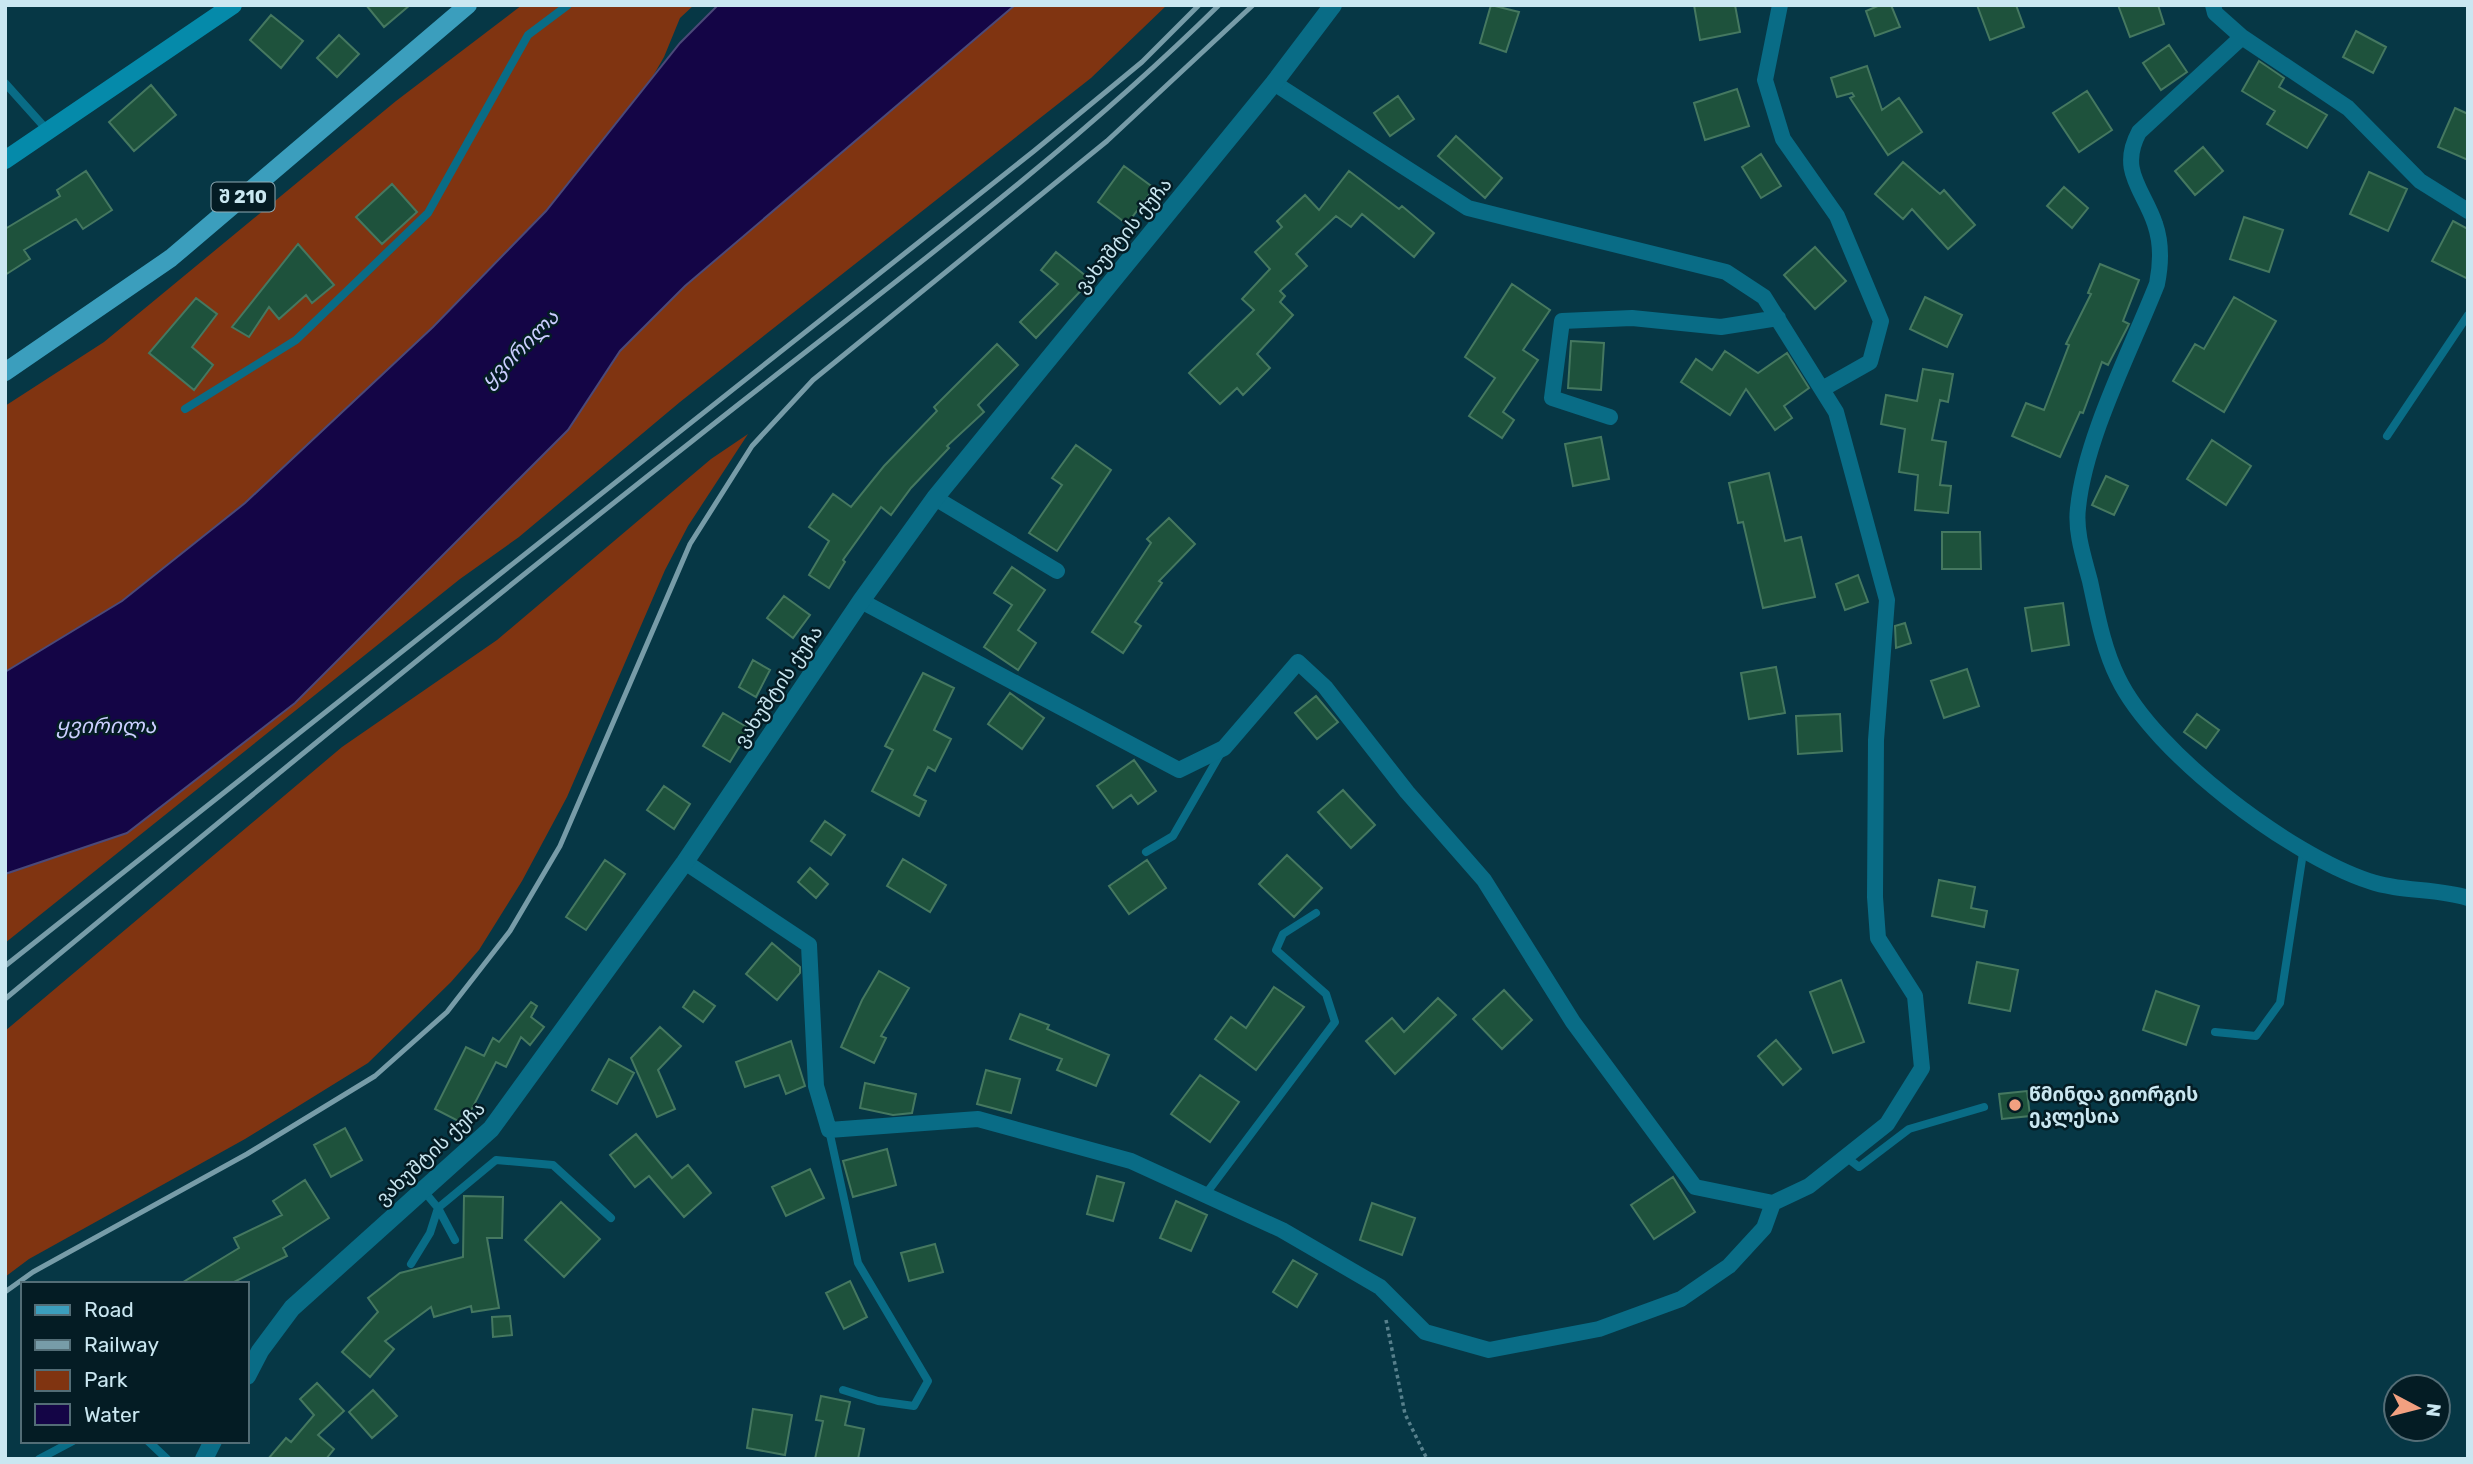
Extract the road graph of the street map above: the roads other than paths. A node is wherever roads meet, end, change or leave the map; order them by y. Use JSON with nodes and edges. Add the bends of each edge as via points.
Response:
{"nodes":[{"id":1,"x":233,"y":5,"type":"edge"},
{"id":2,"x":468,"y":5,"type":"edge"},
{"id":3,"x":568,"y":5,"type":"edge"},
{"id":4,"x":1333,"y":5,"type":"edge"},
{"id":5,"x":1780,"y":5,"type":"edge"},
{"id":6,"x":2213,"y":5,"type":"edge"},
{"id":7,"x":2242,"y":37,"type":"junction"},
{"id":8,"x":5,"y":83,"type":"edge"},
{"id":9,"x":1274,"y":83,"type":"junction"},
{"id":10,"x":48,"y":131,"type":"junction"},
{"id":11,"x":5,"y":160,"type":"edge"},
{"id":12,"x":2468,"y":212,"type":"edge"},
{"id":13,"x":2468,"y":315,"type":"edge"},
{"id":14,"x":1778,"y":318,"type":"junction"},
{"id":15,"x":5,"y":372,"type":"edge"},
{"id":16,"x":1824,"y":388,"type":"junction"},
{"id":17,"x":184,"y":408,"type":"dead end"},
{"id":18,"x":1610,"y":417,"type":"dead end"},
{"id":19,"x":2386,"y":436,"type":"dead end"},
{"id":20,"x":935,"y":498,"type":"junction"},
{"id":21,"x":1058,"y":571,"type":"dead end"},
{"id":22,"x":861,"y":601,"type":"junction"},
{"id":23,"x":1224,"y":748,"type":"junction"},
{"id":24,"x":1146,"y":852,"type":"dead end"},
{"id":25,"x":2303,"y":853,"type":"junction"},
{"id":26,"x":685,"y":862,"type":"junction"},
{"id":27,"x":2468,"y":898,"type":"edge"},
{"id":28,"x":1316,"y":913,"type":"dead end"},
{"id":29,"x":2215,"y":1032,"type":"dead end"},
{"id":30,"x":1984,"y":1107,"type":"dead end"},
{"id":31,"x":829,"y":1130,"type":"junction"},
{"id":32,"x":1846,"y":1157,"type":"junction"},
{"id":33,"x":423,"y":1191,"type":"junction"},
{"id":34,"x":1205,"y":1195,"type":"junction"},
{"id":35,"x":1773,"y":1203,"type":"junction"},
{"id":36,"x":438,"y":1208,"type":"junction"},
{"id":37,"x":611,"y":1218,"type":"dead end"},
{"id":38,"x":455,"y":1240,"type":"dead end"},
{"id":39,"x":411,"y":1264,"type":"dead end"},
{"id":40,"x":248,"y":1374,"type":"edge"},
{"id":41,"x":843,"y":1390,"type":"dead end"},
{"id":42,"x":69,"y":1443,"type":"edge"},
{"id":43,"x":150,"y":1443,"type":"edge"},
{"id":44,"x":213,"y":1443,"type":"edge"},
{"id":45,"x":39,"y":1459,"type":"edge"},
{"id":46,"x":167,"y":1459,"type":"edge"},
{"id":47,"x":204,"y":1459,"type":"edge"}],
"edges":[{"from":1,"to":10,"type":"main road"},
{"from":2,"to":15,"type":"main road","number":"შ 210","via":[[171,258]]},
{"from":3,"to":17,"type":"lane","via":[[528,35],[428,213],[296,340]]},
{"from":4,"to":9,"type":"street","name":"ვახუშტის ქუჩა"},
{"from":5,"to":16,"type":"street","via":[[1765,80],[1783,139],[1837,216],[1881,321],[1870,362]]},
{"from":6,"to":7,"type":"street","via":[[2215,13]]},
{"from":7,"to":12,"type":"street","via":[[2348,108],[2420,181]]},
{"from":7,"to":25,"type":"street","via":[[2139,132],[2130,148],[2134,182],[2155,224],[2161,262],[2157,284],[2097,432],[2077,512],[2101,631],[2118,678],[2148,726],[2237,806]]},
{"from":8,"to":10,"type":"lane"},
{"from":9,"to":14,"type":"street","via":[[1468,208],[1726,272],[1764,297]]},
{"from":9,"to":20,"type":"street","name":"ვახუშტის ქუჩა"},
{"from":10,"to":11,"type":"main road"},
{"from":13,"to":19,"type":"lane"},
{"from":14,"to":16,"type":"street"},
{"from":14,"to":18,"type":"street","via":[[1721,327],[1632,318],[1562,321],[1552,398]]},
{"from":16,"to":32,"type":"street","via":[[1836,412],[1887,600],[1876,740],[1878,938],[1915,996],[1922,1068],[1887,1124]]},
{"from":20,"to":21,"type":"street"},
{"from":20,"to":22,"type":"street","name":"ვახუშტის ქუჩა"},
{"from":22,"to":23,"type":"street","via":[[1179,770]]},
{"from":22,"to":26,"type":"street","name":"ვახუშტის ქუჩა"},
{"from":23,"to":24,"type":"lane","via":[[1173,836]]},
{"from":23,"to":35,"type":"street","via":[[1298,662],[1325,687],[1484,880],[1573,1022],[1695,1187]]},
{"from":25,"to":27,"type":"street","via":[[2371,882]]},
{"from":25,"to":29,"type":"lane","via":[[2280,1003],[2256,1036]]},
{"from":26,"to":31,"type":"street","via":[[809,945],[816,1086]]},
{"from":26,"to":33,"type":"street","name":"ვახუშტის ქუჩა","via":[[491,1129]]},
{"from":28,"to":34,"type":"lane","via":[[1283,934],[1276,950],[1326,994],[1335,1022]]},
{"from":30,"to":32,"type":"lane","via":[[1909,1129],[1858,1167]]},
{"from":31,"to":34,"type":"street","via":[[978,1119],[1131,1161]]},
{"from":31,"to":41,"type":"lane","via":[[858,1262],[928,1381],[914,1406]]},
{"from":32,"to":35,"type":"street","via":[[1809,1186]]},
{"from":33,"to":36,"type":"lane"},
{"from":33,"to":40,"type":"street","name":"ვახუშტის ქუჩა","via":[[292,1308]]},
{"from":34,"to":35,"type":"street","via":[[1282,1230],[1380,1287],[1425,1332],[1489,1350],[1599,1329],[1681,1298],[1729,1266],[1764,1228]]},
{"from":36,"to":37,"type":"lane","via":[[496,1160],[553,1164]]},
{"from":36,"to":38,"type":"lane"},
{"from":36,"to":39,"type":"lane","via":[[430,1233]]},
{"from":42,"to":45,"type":"lane"},
{"from":43,"to":46,"type":"lane"},
{"from":44,"to":47,"type":"street"}]}
